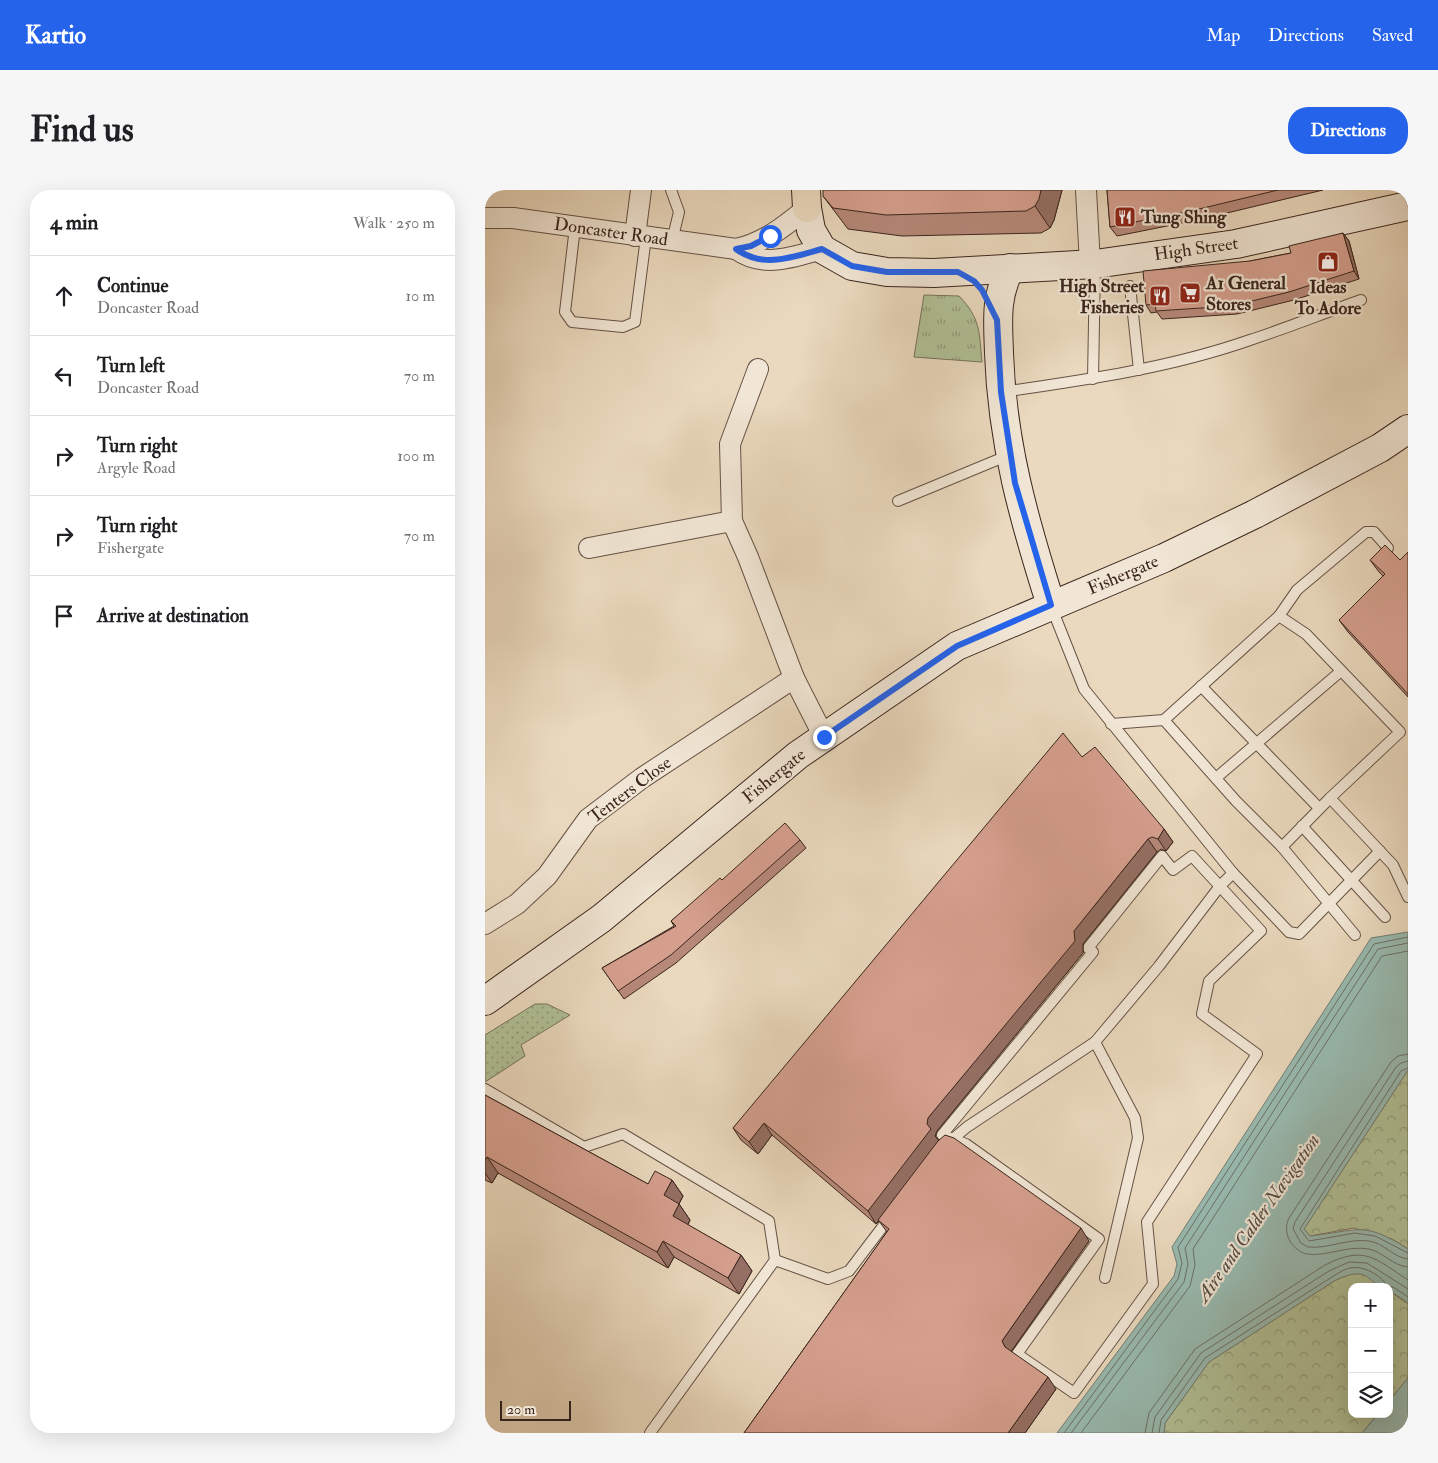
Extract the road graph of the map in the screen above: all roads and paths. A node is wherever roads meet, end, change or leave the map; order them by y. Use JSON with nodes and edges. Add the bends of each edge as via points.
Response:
{"nodes":[{"id":1,"x":641,"y":190,"type":"edge"},
{"id":2,"x":671,"y":190,"type":"edge"},
{"id":3,"x":1086,"y":190,"type":"edge"},
{"id":4,"x":806,"y":199,"type":"edge"},
{"id":5,"x":1408,"y":206,"type":"edge"},
{"id":6,"x":485,"y":218,"type":"edge"},
{"id":7,"x":575,"y":227,"type":"junction"},
{"id":8,"x":640,"y":236,"type":"junction"},
{"id":9,"x":673,"y":241,"type":"junction"},
{"id":10,"x":736,"y":249,"type":"junction"},
{"id":11,"x":822,"y":249,"type":"junction"},
{"id":12,"x":1093,"y":264,"type":"junction"},
{"id":13,"x":1010,"y":268,"type":"junction"},
{"id":14,"x":958,"y":272,"type":"junction"},
{"id":15,"x":1130,"y":286,"type":"dead end"},
{"id":16,"x":1361,"y":300,"type":"dead end"},
{"id":17,"x":997,"y":320,"type":"junction"},
{"id":18,"x":758,"y":369,"type":"dead end"},
{"id":19,"x":1139,"y":370,"type":"junction"},
{"id":20,"x":1093,"y":379,"type":"junction"},
{"id":21,"x":1001,"y":392,"type":"junction"},
{"id":22,"x":1408,"y":428,"type":"edge"},
{"id":23,"x":1010,"y":455,"type":"junction"},
{"id":24,"x":898,"y":501,"type":"dead end"},
{"id":25,"x":732,"y":521,"type":"junction"},
{"id":26,"x":589,"y":548,"type":"dead end"},
{"id":27,"x":1388,"y":548,"type":"edge"},
{"id":28,"x":1051,"y":605,"type":"junction"},
{"id":29,"x":1279,"y":616,"type":"junction"},
{"id":30,"x":1341,"y":671,"type":"junction"},
{"id":31,"x":794,"y":678,"type":"junction"},
{"id":32,"x":1201,"y":686,"type":"junction"},
{"id":33,"x":1164,"y":720,"type":"junction"},
{"id":34,"x":1111,"y":724,"type":"junction"},
{"id":35,"x":824,"y":737,"type":"junction"},
{"id":36,"x":1257,"y":744,"type":"junction"},
{"id":37,"x":1216,"y":778,"type":"junction"},
{"id":38,"x":1330,"y":798,"type":"junction"},
{"id":39,"x":1319,"y":808,"type":"junction"},
{"id":40,"x":1302,"y":826,"type":"junction"},
{"id":41,"x":1282,"y":847,"type":"junction"},
{"id":42,"x":1379,"y":851,"type":"junction"},
{"id":43,"x":1233,"y":873,"type":"junction"},
{"id":44,"x":1352,"y":881,"type":"junction"},
{"id":45,"x":1220,"y":886,"type":"junction"},
{"id":46,"x":1408,"y":897,"type":"edge"},
{"id":47,"x":1330,"y":904,"type":"junction"},
{"id":48,"x":1385,"y":916,"type":"dead end"},
{"id":49,"x":485,"y":924,"type":"edge"},
{"id":50,"x":1355,"y":935,"type":"dead end"},
{"id":51,"x":485,"y":1001,"type":"edge"},
{"id":52,"x":1095,"y":1042,"type":"junction"},
{"id":53,"x":485,"y":1089,"type":"edge"},
{"id":54,"x":953,"y":1140,"type":"junction"},
{"id":55,"x":942,"y":1148,"type":"edge"},
{"id":56,"x":895,"y":1209,"type":"edge"},
{"id":57,"x":775,"y":1260,"type":"junction"},
{"id":58,"x":1105,"y":1278,"type":"dead end"},
{"id":59,"x":649,"y":1433,"type":"edge"}],
"edges":[{"from":1,"to":8,"type":"street"},
{"from":2,"to":9,"type":"lane","via":[[679,212]]},
{"from":3,"to":12,"type":"street"},
{"from":4,"to":10,"type":"street","name":"Doncaster Road","via":[[770,236],[751,246]]},
{"from":4,"to":11,"type":"main road","name":"Doncaster Road","via":[[811,230]]},
{"from":5,"to":12,"type":"main road","name":"High Street","via":[[1236,244]]},
{"from":6,"to":7,"type":"street","name":"Doncaster Road","via":[[513,218]]},
{"from":7,"to":8,"type":"street","name":"Doncaster Road"},
{"from":7,"to":8,"type":"lane","via":[[565,312],[572,322],[623,327],[635,322]]},
{"from":8,"to":9,"type":"street","name":"Doncaster Road"},
{"from":9,"to":10,"type":"street","name":"Doncaster Road"},
{"from":10,"to":11,"type":"street","name":"Doncaster Road","via":[[748,258],[785,260]]},
{"from":11,"to":14,"type":"main road","via":[[852,266],[887,272]]},
{"from":12,"to":13,"type":"main road","name":"High Street"},
{"from":12,"to":20,"type":"lane"},
{"from":13,"to":14,"type":"main road"},
{"from":13,"to":17,"type":"main road","via":[[999,294]]},
{"from":14,"to":17,"type":"main road","via":[[982,290]]},
{"from":15,"to":19,"type":"lane"},
{"from":16,"to":19,"type":"lane","via":[[1249,341]]},
{"from":17,"to":21,"type":"main road"},
{"from":18,"to":25,"type":"street","via":[[730,444]]},
{"from":19,"to":20,"type":"lane"},
{"from":20,"to":21,"type":"lane"},
{"from":21,"to":23,"type":"main road"},
{"from":22,"to":28,"type":"main road","name":"Fishergate","via":[[1380,448],[1255,514],[1164,558]]},
{"from":23,"to":24,"type":"lane"},
{"from":23,"to":28,"type":"main road","via":[[1015,483]]},
{"from":25,"to":26,"type":"street"},
{"from":25,"to":31,"type":"street"},
{"from":27,"to":29,"type":"lane","via":[[1374,532],[1366,532],[1297,590]]},
{"from":28,"to":34,"type":"lane","via":[[1084,689]]},
{"from":28,"to":35,"type":"main road","name":"Fishergate","via":[[957,646]]},
{"from":29,"to":30,"type":"lane","via":[[1306,634]]},
{"from":29,"to":32,"type":"lane"},
{"from":30,"to":36,"type":"lane"},
{"from":30,"to":38,"type":"lane","via":[[1400,732]]},
{"from":31,"to":35,"type":"street"},
{"from":31,"to":49,"type":"street","name":"Tenters Close","via":[[642,778],[588,819],[547,876],[517,904]]},
{"from":32,"to":33,"type":"lane"},
{"from":32,"to":36,"type":"lane"},
{"from":33,"to":34,"type":"lane"},
{"from":33,"to":37,"type":"lane"},
{"from":34,"to":43,"type":"lane"},
{"from":35,"to":51,"type":"main road","name":"Fishergate","via":[[602,918]]},
{"from":36,"to":37,"type":"lane"},
{"from":36,"to":39,"type":"lane"},
{"from":37,"to":41,"type":"lane"},
{"from":38,"to":39,"type":"lane"},
{"from":38,"to":42,"type":"lane"},
{"from":39,"to":40,"type":"lane"},
{"from":40,"to":41,"type":"lane"},
{"from":40,"to":44,"type":"lane"},
{"from":41,"to":47,"type":"lane"},
{"from":42,"to":44,"type":"lane"},
{"from":42,"to":46,"type":"lane","via":[[1393,865]]},
{"from":43,"to":45,"type":"lane"},
{"from":43,"to":47,"type":"lane","via":[[1289,932],[1303,932]]},
{"from":44,"to":47,"type":"lane"},
{"from":44,"to":48,"type":"lane"},
{"from":45,"to":52,"type":"lane"},
{"from":45,"to":54,"type":"lane","via":[[1192,856],[1173,870],[1162,856],[1088,948],[1093,952],[942,1136]]},
{"from":45,"to":54,"type":"lane","via":[[1261,931],[1209,981],[1202,1014],[1257,1054],[1147,1222],[1153,1284],[1074,1393],[1017,1354],[1099,1239],[966,1144]]},
{"from":47,"to":50,"type":"lane"},
{"from":52,"to":54,"type":"lane","via":[[967,1127]]},
{"from":52,"to":58,"type":"lane","via":[[1135,1118],[1138,1138]]},
{"from":53,"to":57,"type":"lane","via":[[584,1147],[623,1134],[769,1221]]},
{"from":54,"to":55,"type":"lane"},
{"from":56,"to":57,"type":"lane","via":[[849,1271],[828,1279]]},
{"from":57,"to":59,"type":"lane"}]}
